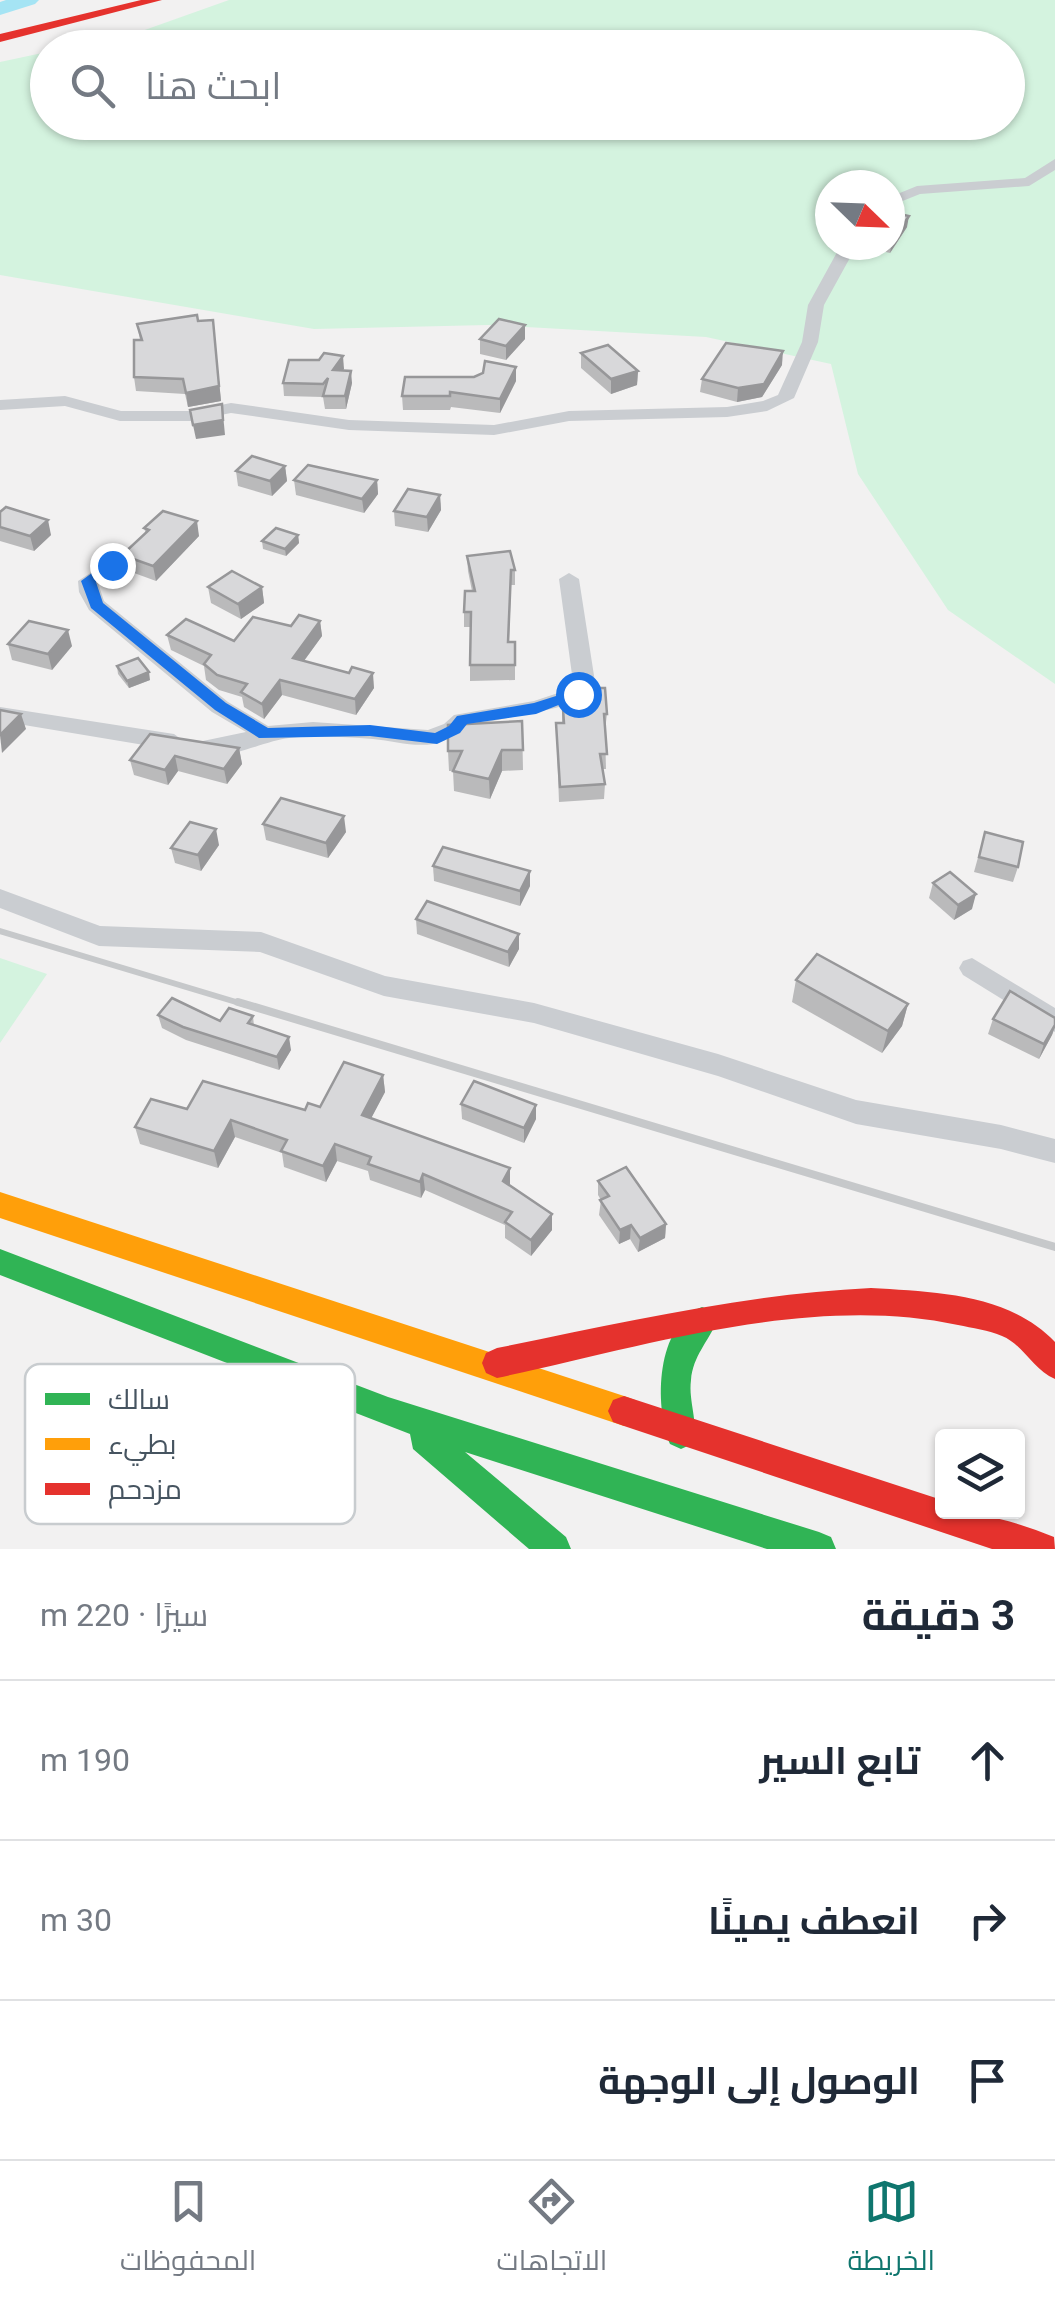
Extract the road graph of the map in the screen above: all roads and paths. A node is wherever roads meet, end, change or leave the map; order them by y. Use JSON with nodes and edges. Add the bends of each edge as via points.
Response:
{"nodes":[{"id":1,"x":156,"y":0,"type":"edge"},
{"id":2,"x":33,"y":30,"type":"edge"},
{"id":3,"x":30,"y":31,"type":"edge"},
{"id":4,"x":0,"y":38,"type":"edge"},
{"id":5,"x":1055,"y":162,"type":"edge"},
{"id":6,"x":905,"y":196,"type":"edge"},
{"id":7,"x":841,"y":260,"type":"edge"},
{"id":8,"x":0,"y":405,"type":"edge"},
{"id":9,"x":112,"y":565,"type":"dead end"},
{"id":10,"x":569,"y":579,"type":"dead end"},
{"id":11,"x":0,"y":714,"type":"edge"},
{"id":12,"x":265,"y":734,"type":"junction"},
{"id":13,"x":0,"y":898,"type":"edge"},
{"id":14,"x":972,"y":968,"type":"dead end"},
{"id":15,"x":1055,"y":1021,"type":"edge"},
{"id":16,"x":1055,"y":1152,"type":"edge"},
{"id":17,"x":0,"y":1205,"type":"edge"},
{"id":18,"x":0,"y":1262,"type":"edge"},
{"id":19,"x":702,"y":1322,"type":"junction"},
{"id":20,"x":264,"y":1364,"type":"edge"},
{"id":21,"x":1055,"y":1364,"type":"edge"},
{"id":22,"x":488,"y":1365,"type":"junction"},
{"id":23,"x":355,"y":1399,"type":"edge"},
{"id":24,"x":388,"y":1412,"type":"junction"},
{"id":25,"x":680,"y":1432,"type":"junction"},
{"id":26,"x":561,"y":1465,"type":"junction"},
{"id":27,"x":522,"y":1520,"type":"junction"},
{"id":28,"x":1047,"y":1544,"type":"edge"},
{"id":29,"x":554,"y":1549,"type":"edge"},
{"id":30,"x":819,"y":1549,"type":"edge"}],
"edges":[{"from":1,"to":2,"type":"main road"},
{"from":3,"to":4,"type":"main road"},
{"from":5,"to":6,"type":"street","via":[[1029,182]]},
{"from":7,"to":8,"type":"street","via":[[816,306],[810,342],[785,398],[767,406],[569,416],[494,430],[349,425],[232,408],[120,416],[65,402]]},
{"from":9,"to":12,"type":"street","via":[[88,581],[96,605],[206,696]]},
{"from":10,"to":12,"type":"street","via":[[584,682],[578,694],[462,720],[437,738],[370,731]]},
{"from":11,"to":12,"type":"street","via":[[225,750]]},
{"from":13,"to":16,"type":"street","via":[[98,936],[262,942],[384,986],[534,1013],[856,1112]]},
{"from":14,"to":15,"type":"street"},
{"from":17,"to":22,"type":"main road"},
{"from":18,"to":20,"type":"main road"},
{"from":19,"to":21,"type":"main road","via":[[925,1301],[1006,1324]]},
{"from":19,"to":22,"type":"main road"},
{"from":19,"to":25,"type":"main road","via":[[672,1371]]},
{"from":22,"to":25,"type":"main road"},
{"from":23,"to":24,"type":"main road"},
{"from":24,"to":26,"type":"main road"},
{"from":24,"to":27,"type":"main road"},
{"from":25,"to":28,"type":"main road"},
{"from":26,"to":27,"type":"main road","via":[[545,1466],[526,1481],[518,1503]]},
{"from":26,"to":30,"type":"main road"},
{"from":27,"to":29,"type":"main road"}]}
